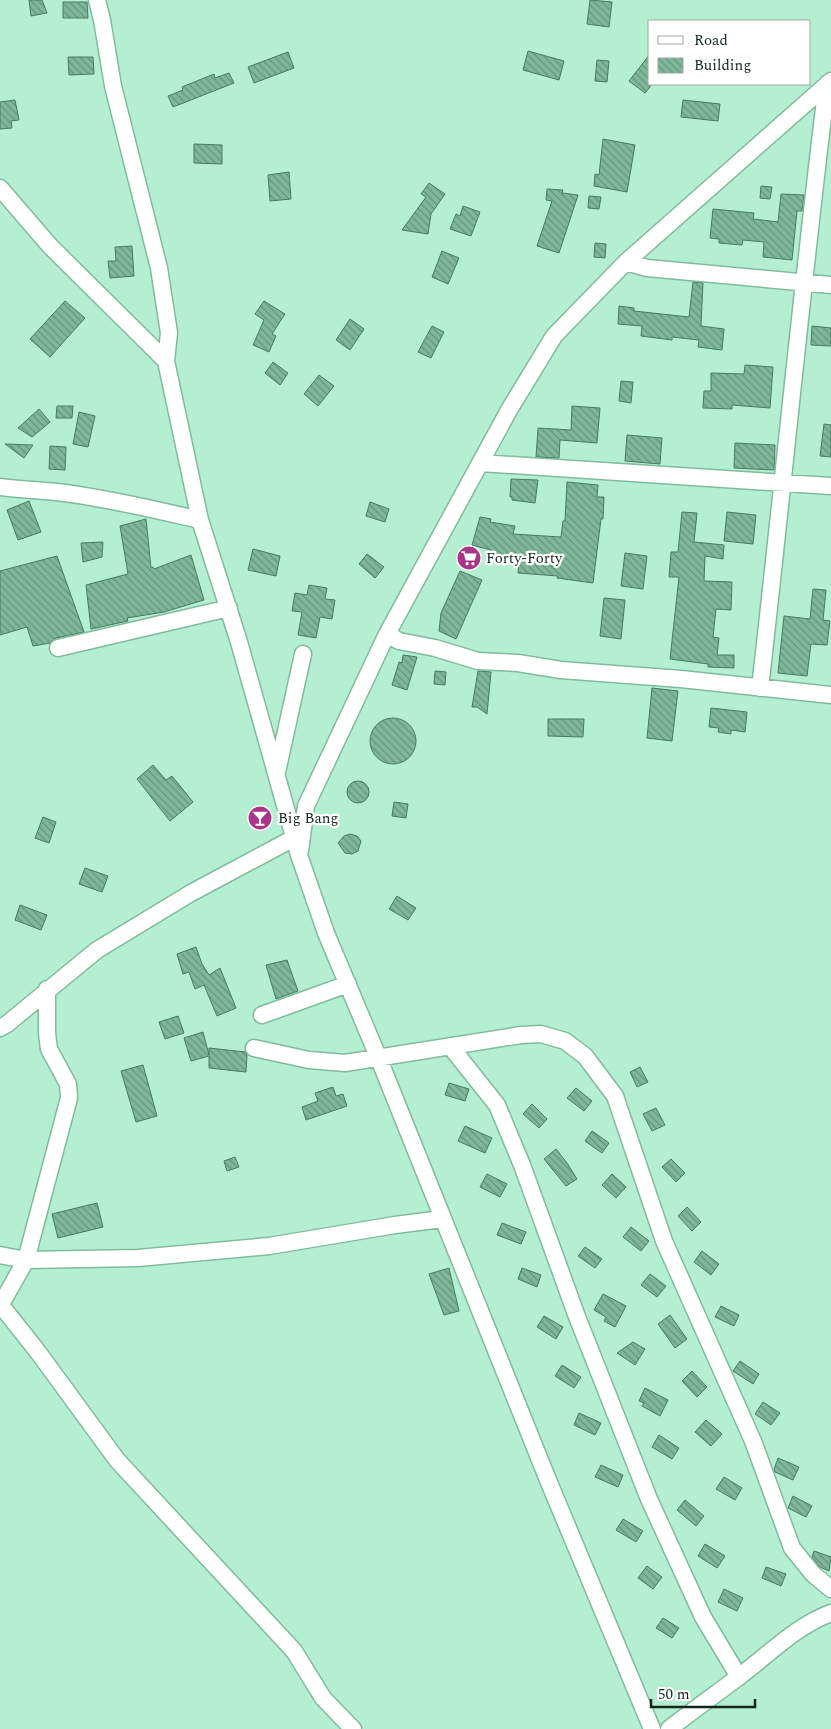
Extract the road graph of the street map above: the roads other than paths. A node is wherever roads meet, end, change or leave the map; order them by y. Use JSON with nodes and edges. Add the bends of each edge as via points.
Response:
{"nodes":[{"id":1,"x":97,"y":0,"type":"edge"},
{"id":2,"x":829,"y":88,"type":"edge"},
{"id":3,"x":0,"y":188,"type":"edge"},
{"id":4,"x":626,"y":262,"type":"junction"},
{"id":5,"x":803,"y":282,"type":"junction"},
{"id":6,"x":831,"y":285,"type":"edge"},
{"id":7,"x":166,"y":360,"type":"junction"},
{"id":8,"x":480,"y":463,"type":"junction"},
{"id":9,"x":784,"y":482,"type":"junction"},
{"id":10,"x":831,"y":486,"type":"edge"},
{"id":11,"x":0,"y":487,"type":"edge"},
{"id":12,"x":200,"y":520,"type":"junction"},
{"id":13,"x":229,"y":608,"type":"junction"},
{"id":14,"x":387,"y":634,"type":"junction"},
{"id":15,"x":58,"y":648,"type":"dead end"},
{"id":16,"x":303,"y":654,"type":"dead end"},
{"id":17,"x":760,"y":688,"type":"junction"},
{"id":18,"x":831,"y":695,"type":"edge"},
{"id":19,"x":276,"y":774,"type":"junction"},
{"id":20,"x":294,"y":838,"type":"junction"},
{"id":21,"x":299,"y":855,"type":"junction"},
{"id":22,"x":348,"y":984,"type":"junction"},
{"id":23,"x":47,"y":989,"type":"junction"},
{"id":24,"x":262,"y":1015,"type":"dead end"},
{"id":25,"x":0,"y":1028,"type":"edge"},
{"id":26,"x":450,"y":1046,"type":"junction"},
{"id":27,"x":254,"y":1048,"type":"dead end"},
{"id":28,"x":379,"y":1059,"type":"junction"},
{"id":29,"x":442,"y":1219,"type":"junction"},
{"id":30,"x":0,"y":1255,"type":"edge"},
{"id":31,"x":26,"y":1260,"type":"junction"},
{"id":32,"x":0,"y":1305,"type":"edge"},
{"id":33,"x":831,"y":1589,"type":"edge"},
{"id":34,"x":831,"y":1613,"type":"edge"},
{"id":35,"x":739,"y":1677,"type":"junction"},
{"id":36,"x":353,"y":1729,"type":"edge"},
{"id":37,"x":652,"y":1729,"type":"edge"},
{"id":38,"x":669,"y":1729,"type":"edge"}],
"edges":[{"from":1,"to":7,"type":"street","via":[[113,86],[159,268],[169,333]]},
{"from":2,"to":4,"type":"street"},
{"from":2,"to":5,"type":"street"},
{"from":3,"to":7,"type":"street","via":[[50,246]]},
{"from":4,"to":5,"type":"street","via":[[647,268]]},
{"from":4,"to":8,"type":"street","via":[[554,336]]},
{"from":5,"to":6,"type":"street"},
{"from":5,"to":9,"type":"street"},
{"from":7,"to":12,"type":"street"},
{"from":8,"to":9,"type":"street"},
{"from":8,"to":14,"type":"street"},
{"from":9,"to":10,"type":"street"},
{"from":9,"to":17,"type":"street"},
{"from":11,"to":12,"type":"street","via":[[64,493]]},
{"from":12,"to":13,"type":"street"},
{"from":13,"to":15,"type":"street"},
{"from":13,"to":19,"type":"street"},
{"from":14,"to":17,"type":"street","via":[[399,641],[478,661]]},
{"from":14,"to":21,"type":"street","via":[[306,806]]},
{"from":16,"to":19,"type":"street"},
{"from":17,"to":18,"type":"street"},
{"from":19,"to":20,"type":"street"},
{"from":20,"to":21,"type":"street"},
{"from":20,"to":23,"type":"street","via":[[105,944]]},
{"from":21,"to":22,"type":"street"},
{"from":22,"to":24,"type":"street"},
{"from":22,"to":28,"type":"street"},
{"from":23,"to":25,"type":"street"},
{"from":23,"to":31,"type":"street","via":[[49,1049],[68,1084],[69,1098]]},
{"from":26,"to":28,"type":"street"},
{"from":26,"to":33,"type":"street","via":[[541,1034],[564,1041],[585,1056],[615,1096],[664,1241],[753,1441],[792,1548],[813,1574]]},
{"from":26,"to":35,"type":"street","via":[[497,1104],[649,1499],[703,1617]]},
{"from":27,"to":28,"type":"street","via":[[309,1060],[345,1063]]},
{"from":28,"to":29,"type":"street"},
{"from":29,"to":31,"type":"street","via":[[269,1246],[138,1258]]},
{"from":29,"to":37,"type":"street"},
{"from":30,"to":31,"type":"street"},
{"from":31,"to":32,"type":"street"},
{"from":32,"to":36,"type":"street","via":[[117,1460],[294,1651],[322,1698]]},
{"from":34,"to":35,"type":"street","via":[[817,1618],[787,1638]]},
{"from":35,"to":38,"type":"street"}]}
